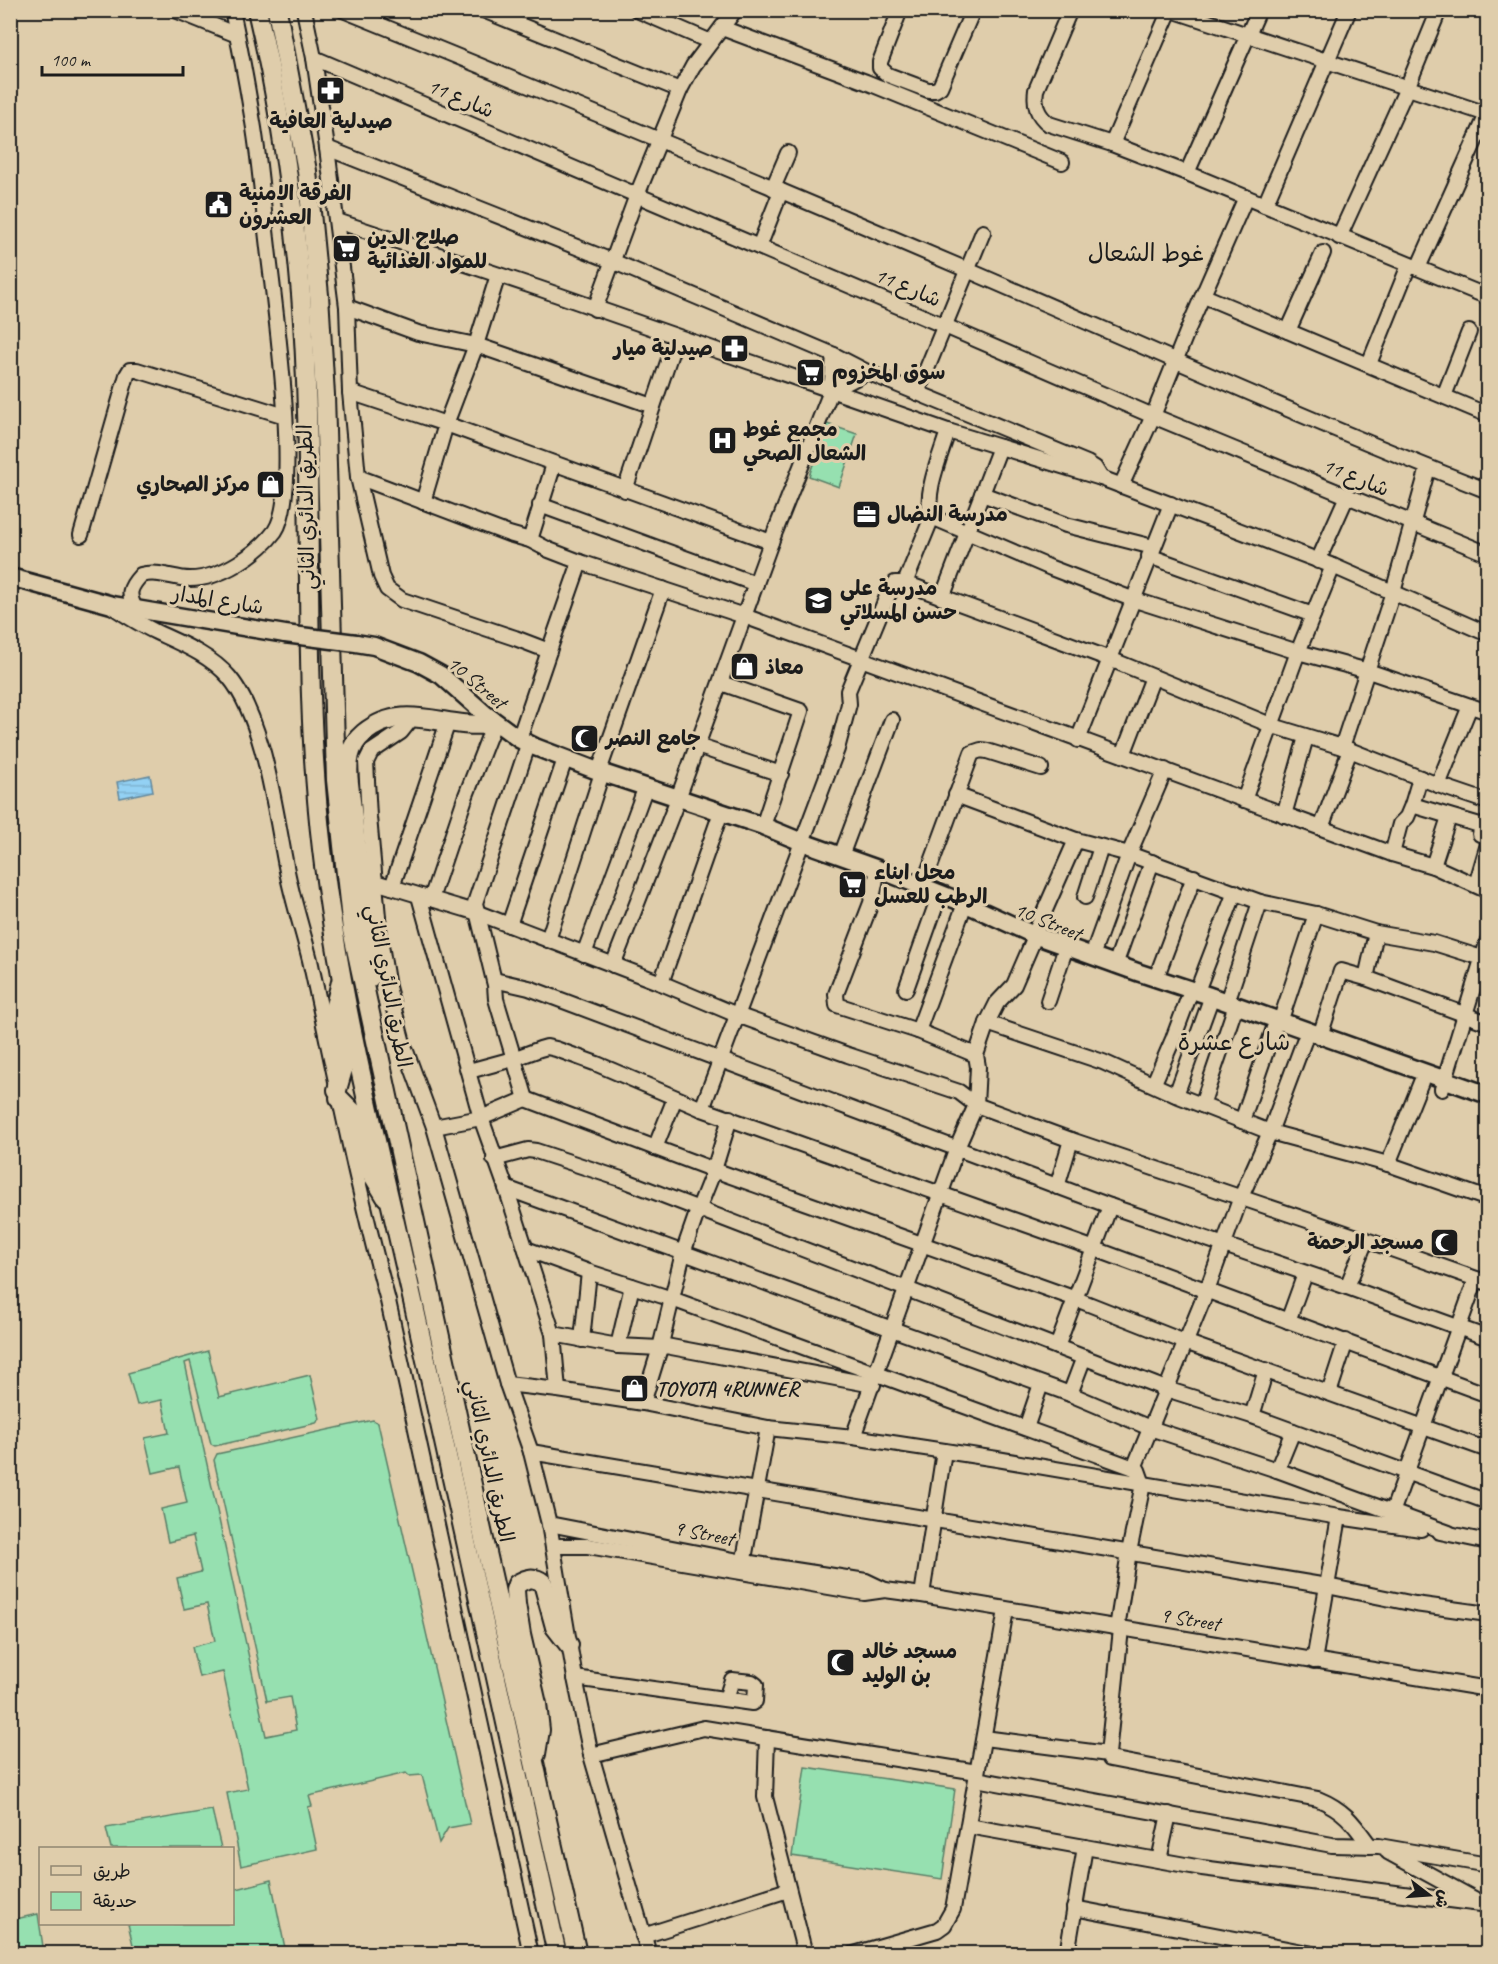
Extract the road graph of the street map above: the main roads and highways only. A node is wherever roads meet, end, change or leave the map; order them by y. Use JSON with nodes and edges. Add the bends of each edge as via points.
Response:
{"nodes":[{"id":1,"x":257,"y":10,"type":"edge"},
{"id":2,"x":277,"y":10,"type":"edge"},
{"id":3,"x":10,"y":577,"type":"edge"},
{"id":4,"x":419,"y":663,"type":"junction"},
{"id":5,"x":491,"y":725,"type":"junction"},
{"id":6,"x":523,"y":744,"type":"junction"},
{"id":7,"x":600,"y":774,"type":"junction"},
{"id":8,"x":678,"y":799,"type":"junction"},
{"id":9,"x":801,"y":844,"type":"junction"},
{"id":10,"x":878,"y":872,"type":"junction"},
{"id":11,"x":1034,"y":938,"type":"junction"},
{"id":12,"x":343,"y":974,"type":"junction"},
{"id":13,"x":1215,"y":1002,"type":"junction"},
{"id":14,"x":370,"y":1014,"type":"junction"},
{"id":15,"x":1312,"y":1038,"type":"junction"},
{"id":16,"x":1443,"y":1085,"type":"junction"},
{"id":17,"x":1488,"y":1095,"type":"edge"},
{"id":18,"x":1488,"y":1105,"type":"edge"},
{"id":19,"x":392,"y":1206,"type":"junction"},
{"id":20,"x":569,"y":1645,"type":"road end"},
{"id":21,"x":534,"y":1761,"type":"junction"},
{"id":22,"x":570,"y":1923,"type":"junction"},
{"id":23,"x":557,"y":1953,"type":"edge"},
{"id":24,"x":577,"y":1953,"type":"edge"},
{"id":25,"x":582,"y":1953,"type":"edge"}],
"edges":[{"from":1,"to":12,"type":"highway","name":"الطريق الدائري الثاني","via":[[286,172],[301,294],[315,765],[322,850]]},
{"from":2,"to":14,"type":"highway","name":"الطريق الدائري الثاني","via":[[307,171],[318,284],[326,395],[336,780],[352,930]]},
{"from":3,"to":4,"type":"main road","name":"شارع المدار","bridge":true,"via":[[112,606],[374,646]]},
{"from":4,"to":5,"type":"main road","name":"10 Street"},
{"from":4,"to":6,"type":"main road","name":"10 Street","via":[[441,675]]},
{"from":5,"to":6,"type":"main road","name":"10 Street"},
{"from":5,"to":14,"type":"highway","via":[[398,717],[370,729],[350,753],[349,783],[371,967]]},
{"from":6,"to":7,"type":"main road","name":"10 Street"},
{"from":6,"to":7,"type":"main road","name":"10 Street"},
{"from":7,"to":8,"type":"main road","name":"10 Street"},
{"from":7,"to":8,"type":"main road","name":"10 Street"},
{"from":8,"to":9,"type":"main road","name":"10 Street"},
{"from":8,"to":9,"type":"main road","name":"10 Street","via":[[763,826]]},
{"from":9,"to":10,"type":"main road","name":"10 Street"},
{"from":9,"to":10,"type":"main road","name":"10 Street"},
{"from":10,"to":11,"type":"main road","name":"10 Street"},
{"from":10,"to":11,"type":"main road","name":"10 Street","via":[[923,886]]},
{"from":11,"to":13,"type":"main road","name":"10 Street"},
{"from":11,"to":13,"type":"main road","name":"10 Street","via":[[1064,953]]},
{"from":12,"to":19,"type":"highway","name":"الطريق الدائري الثاني"},
{"from":12,"to":19,"type":"highway","via":[[335,1006],[343,1059],[338,1094],[356,1115],[368,1167]]},
{"from":13,"to":15,"type":"main road","name":"10 Street"},
{"from":14,"to":21,"type":"highway","name":"الطريق الدائري الثاني"},
{"from":15,"to":16,"type":"main road","name":"10 Street"},
{"from":15,"to":16,"type":"main road","name":"10 Street","via":[[1422,1082]]},
{"from":16,"to":17,"type":"main road","name":"10 Street"},
{"from":16,"to":18,"type":"main road","name":"10 Street"},
{"from":19,"to":23,"type":"highway","name":"الطريق الدائري الثاني"},
{"from":20,"to":21,"type":"highway","via":[[555,1627],[543,1583],[531,1578],[517,1584],[519,1625],[540,1730]]},
{"from":21,"to":22,"type":"highway","name":"الطريق الدائري الثاني"},
{"from":22,"to":24,"type":"highway","name":"الطريق الدائري الثاني"},
{"from":22,"to":25,"type":"highway"}]}
